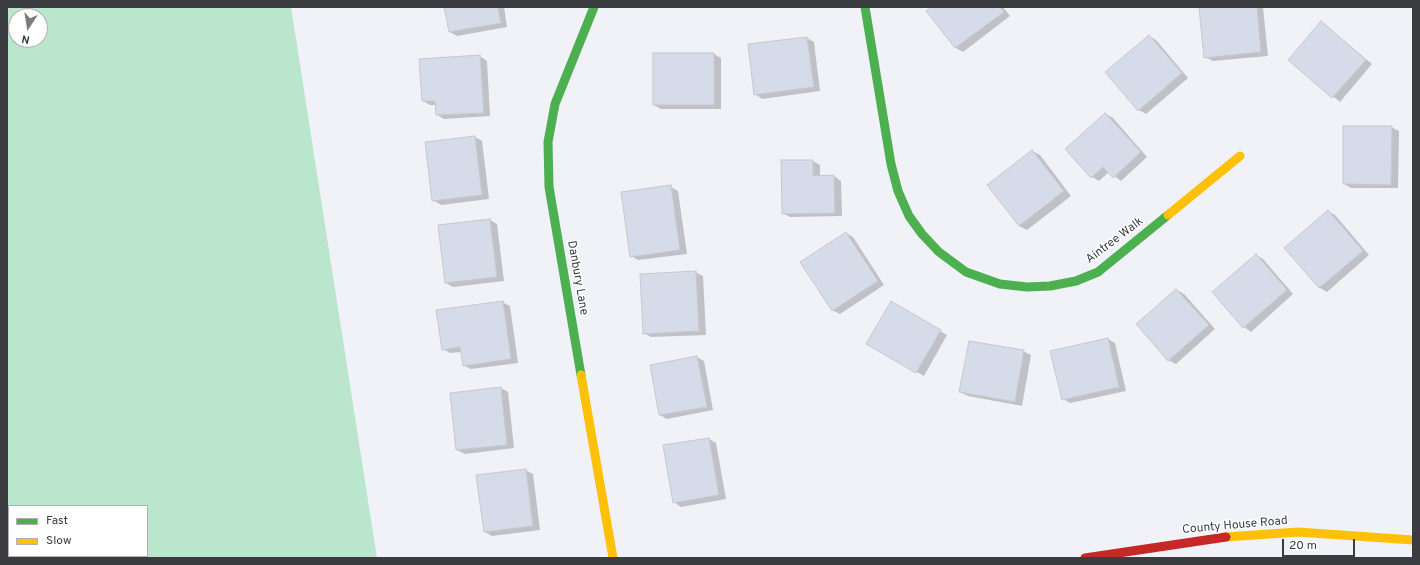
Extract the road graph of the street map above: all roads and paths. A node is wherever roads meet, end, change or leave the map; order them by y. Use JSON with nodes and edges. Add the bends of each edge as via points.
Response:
{"nodes":[{"id":1,"x":594,"y":7,"type":"edge"},
{"id":2,"x":865,"y":7,"type":"edge"},
{"id":3,"x":1240,"y":156,"type":"dead end"},
{"id":4,"x":1413,"y":540,"type":"edge"},
{"id":5,"x":613,"y":558,"type":"edge"},
{"id":6,"x":1085,"y":558,"type":"edge"}],
"edges":[{"from":1,"to":5,"type":"street","name":"Danbury Lane","via":[[555,104],[548,142],[549,187]]},
{"from":2,"to":3,"type":"street","name":"Aintree Walk","via":[[898,192],[922,234],[939,252],[966,272],[982,279],[1027,287],[1050,286],[1076,281],[1098,272]]},
{"from":4,"to":6,"type":"street","name":"County House Road","via":[[1298,532],[1254,534]]}]}
